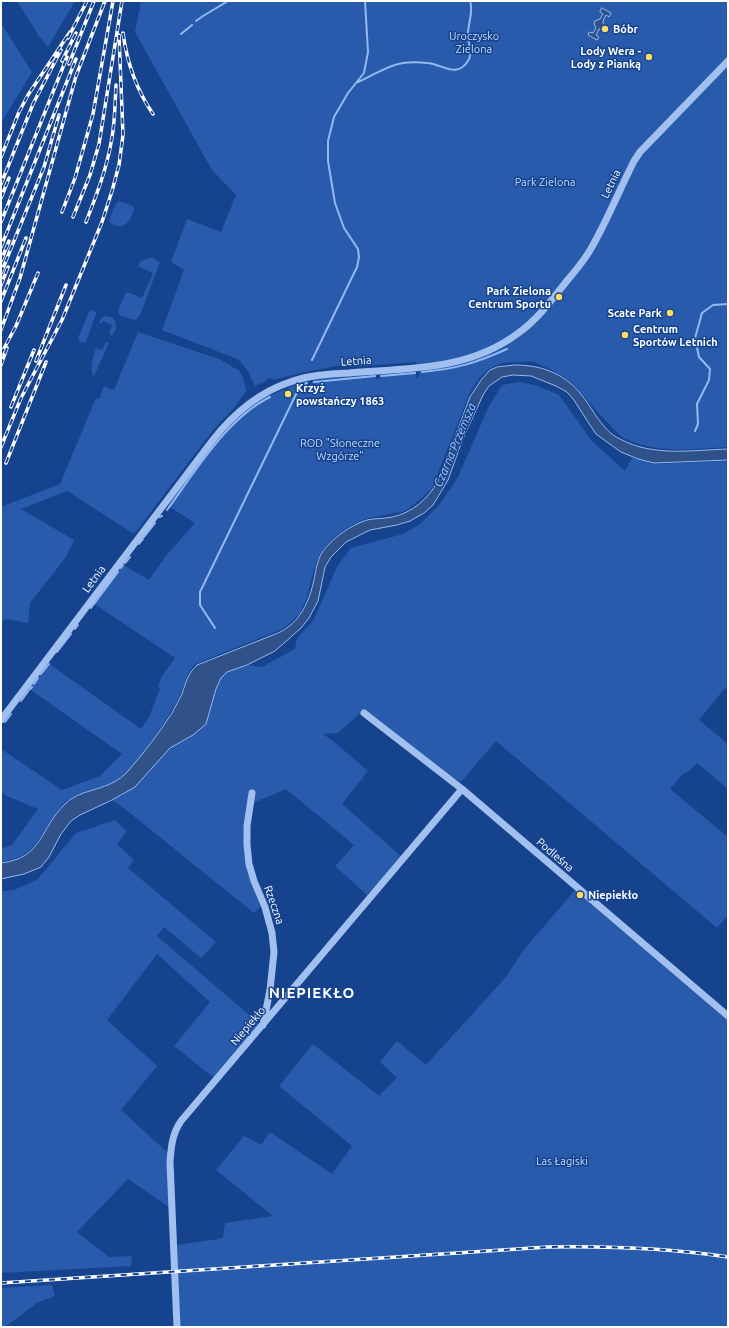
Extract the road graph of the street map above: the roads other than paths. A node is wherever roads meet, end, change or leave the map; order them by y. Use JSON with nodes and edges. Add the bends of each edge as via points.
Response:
{"nodes":[{"id":1,"x":728,"y":61,"type":"edge"},
{"id":2,"x":364,"y":714,"type":"dead end"},
{"id":3,"x":1,"y":720,"type":"edge"},
{"id":4,"x":462,"y":789,"type":"junction"},
{"id":5,"x":252,"y":792,"type":"dead end"},
{"id":6,"x":728,"y":1016,"type":"edge"},
{"id":7,"x":263,"y":1025,"type":"junction"},
{"id":8,"x":177,"y":1327,"type":"edge"}],
"edges":[{"from":1,"to":3,"type":"street","name":"Letnia","via":[[640,152],[586,257],[544,309],[517,334],[487,352],[452,364],[322,375],[297,380],[258,397],[237,413],[216,436]]},
{"from":2,"to":4,"type":"street","name":"Podleśna"},
{"from":4,"to":6,"type":"street","name":"Podleśna"},
{"from":4,"to":7,"type":"street","name":"Niepiekło"},
{"from":5,"to":7,"type":"street","name":"Rzeczna","via":[[247,826],[249,864],[269,919],[274,952]]},
{"from":7,"to":8,"type":"street","name":"Niepiekło","via":[[181,1121],[171,1146]]}]}
